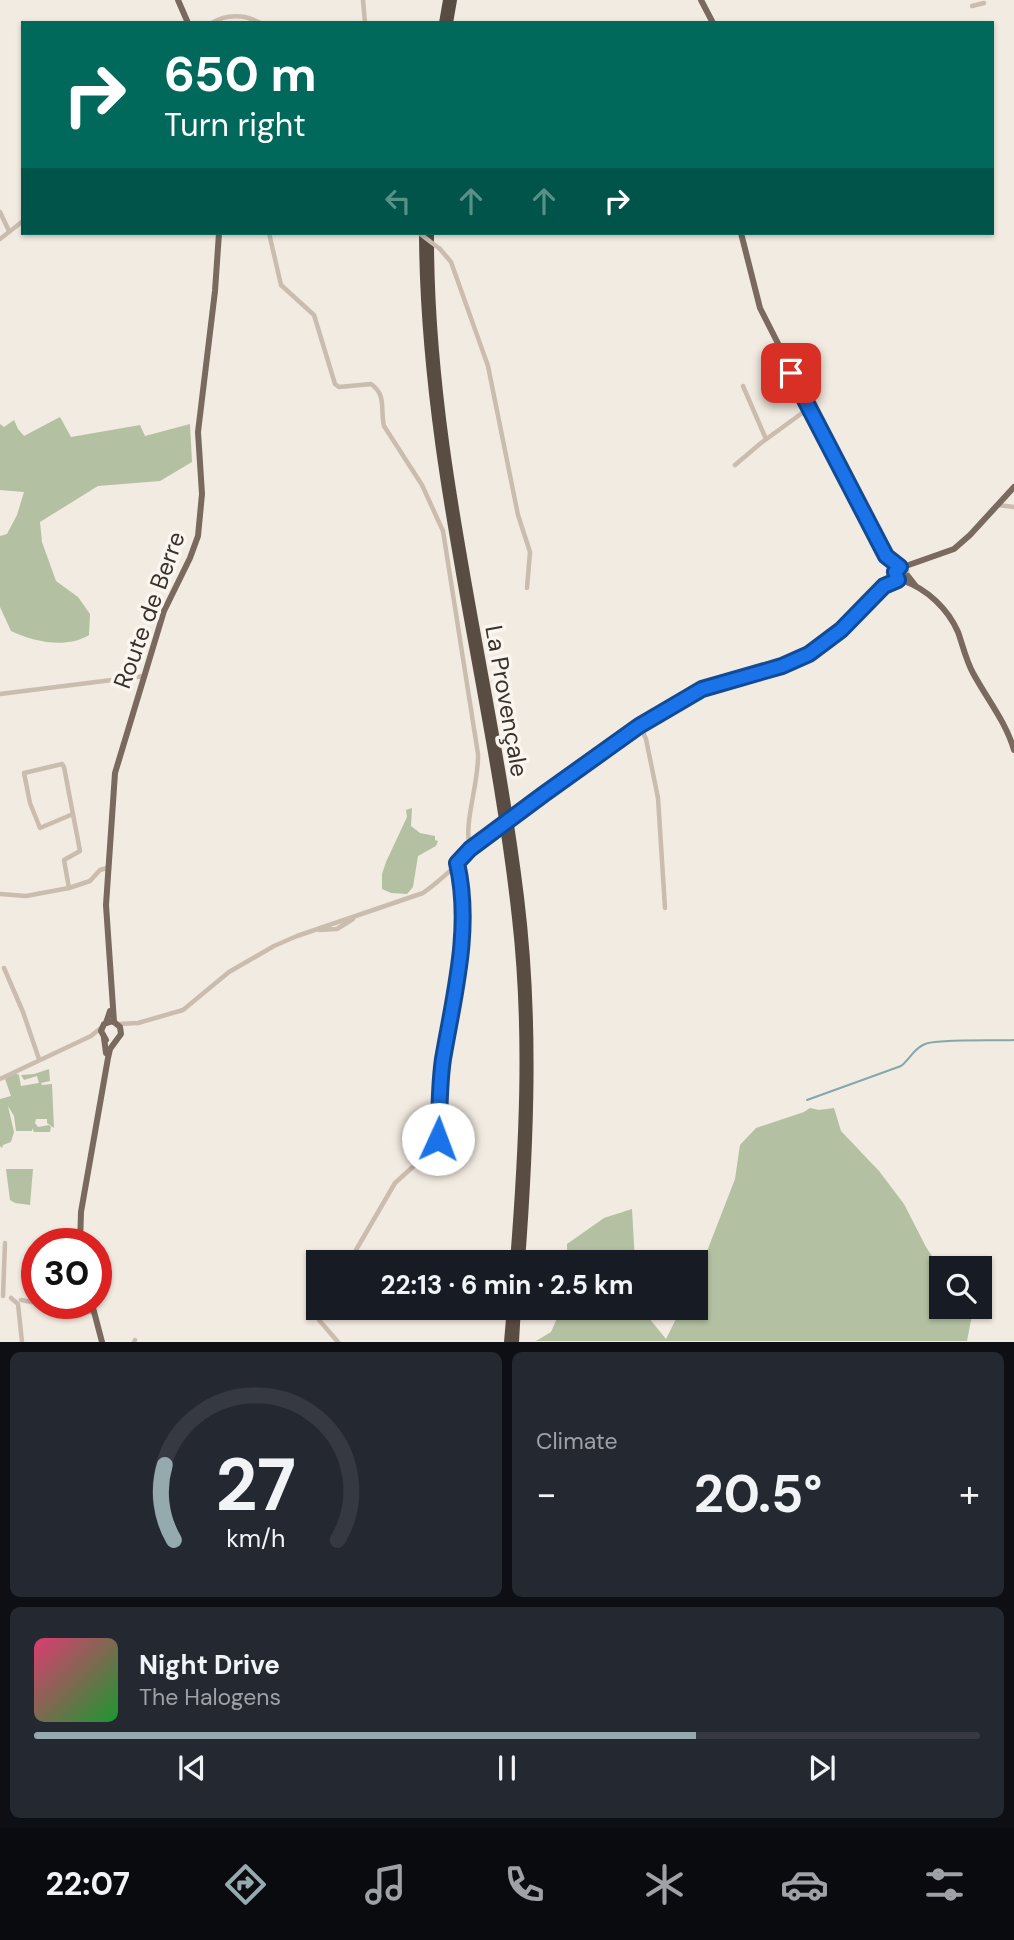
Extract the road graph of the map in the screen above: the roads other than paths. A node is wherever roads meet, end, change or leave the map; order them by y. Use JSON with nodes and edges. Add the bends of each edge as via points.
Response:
{"nodes":[{"id":1,"x":178,"y":0,"type":"edge"},
{"id":2,"x":363,"y":0,"type":"edge"},
{"id":3,"x":447,"y":0,"type":"edge"},
{"id":4,"x":453,"y":0,"type":"edge"},
{"id":5,"x":701,"y":0,"type":"edge"},
{"id":6,"x":984,"y":3,"type":"dead end"},
{"id":7,"x":972,"y":6,"type":"dead end"},
{"id":8,"x":187,"y":21,"type":"edge"},
{"id":9,"x":216,"y":21,"type":"edge"},
{"id":10,"x":253,"y":21,"type":"edge"},
{"id":11,"x":365,"y":21,"type":"edge"},
{"id":12,"x":443,"y":21,"type":"edge"},
{"id":13,"x":449,"y":21,"type":"edge"},
{"id":14,"x":712,"y":21,"type":"edge"},
{"id":15,"x":0,"y":212,"type":"edge"},
{"id":16,"x":21,"y":222,"type":"edge"},
{"id":17,"x":9,"y":231,"type":"junction"},
{"id":18,"x":219,"y":235,"type":"edge"},
{"id":19,"x":269,"y":235,"type":"edge"},
{"id":20,"x":421,"y":235,"type":"edge"},
{"id":21,"x":423,"y":235,"type":"edge"},
{"id":22,"x":430,"y":235,"type":"edge"},
{"id":23,"x":742,"y":235,"type":"edge"},
{"id":24,"x":0,"y":239,"type":"edge"},
{"id":25,"x":743,"y":386,"type":"dead end"},
{"id":26,"x":809,"y":408,"type":"junction"},
{"id":27,"x":766,"y":439,"type":"junction"},
{"id":28,"x":735,"y":465,"type":"dead end"},
{"id":29,"x":1014,"y":487,"type":"edge"},
{"id":30,"x":998,"y":505,"type":"junction"},
{"id":31,"x":1014,"y":507,"type":"edge"},
{"id":32,"x":901,"y":574,"type":"junction"},
{"id":33,"x":884,"y":586,"type":"joint"},
{"id":34,"x":527,"y":588,"type":"dead end"},
{"id":35,"x":144,"y":676,"type":"junction"},
{"id":36,"x":0,"y":694,"type":"edge"},
{"id":37,"x":640,"y":726,"type":"junction"},
{"id":38,"x":1014,"y":750,"type":"edge"},
{"id":39,"x":73,"y":814,"type":"junction"},
{"id":40,"x":470,"y":849,"type":"junction"},
{"id":41,"x":457,"y":863,"type":"junction"},
{"id":42,"x":107,"y":868,"type":"junction"},
{"id":43,"x":69,"y":888,"type":"junction"},
{"id":44,"x":0,"y":894,"type":"edge"},
{"id":45,"x":664,"y":908,"type":"dead end"},
{"id":46,"x":4,"y":968,"type":"dead end"},
{"id":47,"x":138,"y":1023,"type":"junction"},
{"id":48,"x":110,"y":1024,"type":"junction"},
{"id":49,"x":121,"y":1034,"type":"junction"},
{"id":50,"x":91,"y":1036,"type":"junction"},
{"id":51,"x":104,"y":1039,"type":"junction"},
{"id":52,"x":115,"y":1041,"type":"junction"},
{"id":53,"x":39,"y":1059,"type":"junction"},
{"id":54,"x":0,"y":1079,"type":"edge"},
{"id":55,"x":78,"y":1228,"type":"edge"},
{"id":56,"x":80,"y":1228,"type":"edge"},
{"id":57,"x":5,"y":1243,"type":"dead end"},
{"id":58,"x":356,"y":1250,"type":"edge"},
{"id":59,"x":515,"y":1250,"type":"edge"},
{"id":60,"x":522,"y":1250,"type":"edge"},
{"id":61,"x":1,"y":1296,"type":"edge"},
{"id":62,"x":20,"y":1302,"type":"joint"},
{"id":63,"x":95,"y":1319,"type":"edge"},
{"id":64,"x":319,"y":1320,"type":"edge"},
{"id":65,"x":510,"y":1320,"type":"edge"},
{"id":66,"x":516,"y":1320,"type":"edge"},
{"id":67,"x":22,"y":1342,"type":"edge"},
{"id":68,"x":101,"y":1342,"type":"edge"},
{"id":69,"x":338,"y":1342,"type":"edge"},
{"id":70,"x":508,"y":1342,"type":"edge"},
{"id":71,"x":515,"y":1342,"type":"edge"}],
"edges":[{"from":1,"to":8,"type":"main road"},
{"from":2,"to":11,"type":"street"},
{"from":3,"to":12,"type":"highway"},
{"from":4,"to":13,"type":"highway"},
{"from":5,"to":14,"type":"main road"},
{"from":6,"to":7,"type":"street"},
{"from":9,"to":10,"type":"street","via":[[236,16]]},
{"from":15,"to":17,"type":"street"},
{"from":16,"to":17,"type":"street"},
{"from":17,"to":24,"type":"street"},
{"from":18,"to":35,"type":"main road","name":"Route de Berre","via":[[198,432],[202,494],[198,536],[164,611]]},
{"from":19,"to":40,"type":"street","via":[[281,285],[314,314],[335,384],[371,384],[377,389],[384,426],[422,485],[443,531],[478,754]]},
{"from":20,"to":59,"type":"highway","name":"La Provençale","via":[[438,446],[506,841],[519,945],[524,1061]]},
{"from":21,"to":34,"type":"street","bridge":true,"via":[[451,262],[486,359],[530,552]]},
{"from":22,"to":60,"type":"highway","name":"La Provençale","via":[[434,357],[446,456],[524,935],[530,1100]]},
{"from":23,"to":26,"type":"main road","via":[[760,308]]},
{"from":25,"to":27,"type":"street"},
{"from":26,"to":27,"type":"street"},
{"from":26,"to":32,"type":"main road","via":[[887,558]]},
{"from":27,"to":28,"type":"street"},
{"from":29,"to":30,"type":"main road"},
{"from":30,"to":31,"type":"street"},
{"from":30,"to":32,"type":"main road","via":[[949,552]]},
{"from":32,"to":33,"type":"main road"},
{"from":32,"to":38,"type":"main road","via":[[937,603],[956,628],[969,666]]},
{"from":33,"to":37,"type":"street","via":[[841,630],[809,654],[702,689]]},
{"from":35,"to":36,"type":"street"},
{"from":35,"to":42,"type":"main road","name":"Route de Berre","via":[[116,773]]},
{"from":37,"to":40,"type":"street","bridge":true},
{"from":37,"to":45,"type":"street","via":[[658,798]]},
{"from":39,"to":39,"type":"street","via":[[62,764],[24,773],[40,828]]},
{"from":39,"to":43,"type":"street","via":[[80,851],[64,860]]},
{"from":40,"to":41,"type":"street"},
{"from":41,"to":47,"type":"street","via":[[423,892],[274,946],[241,964],[183,1010]]},
{"from":41,"to":58,"type":"street","via":[[461,954],[441,1075],[437,1144],[395,1183]]},
{"from":42,"to":43,"type":"street","via":[[90,881]]},
{"from":42,"to":48,"type":"main road","name":"Route de Berre"},
{"from":43,"to":44,"type":"street","via":[[26,896]]},
{"from":46,"to":53,"type":"street"},
{"from":47,"to":48,"type":"street"},
{"from":47,"to":49,"type":"street"},
{"from":48,"to":49,"type":"main road"},
{"from":48,"to":50,"type":"street"},
{"from":48,"to":51,"type":"main road"},
{"from":49,"to":52,"type":"main road"},
{"from":50,"to":51,"type":"street"},
{"from":50,"to":53,"type":"street"},
{"from":51,"to":52,"type":"main road"},
{"from":51,"to":55,"type":"main road","via":[[105,1058]]},
{"from":52,"to":56,"type":"main road"},
{"from":53,"to":54,"type":"street"},
{"from":57,"to":61,"type":"street"},
{"from":61,"to":62,"type":"street"},
{"from":62,"to":67,"type":"street"},
{"from":63,"to":68,"type":"main road"},
{"from":64,"to":69,"type":"street"},
{"from":65,"to":70,"type":"highway"},
{"from":66,"to":71,"type":"highway"}]}
